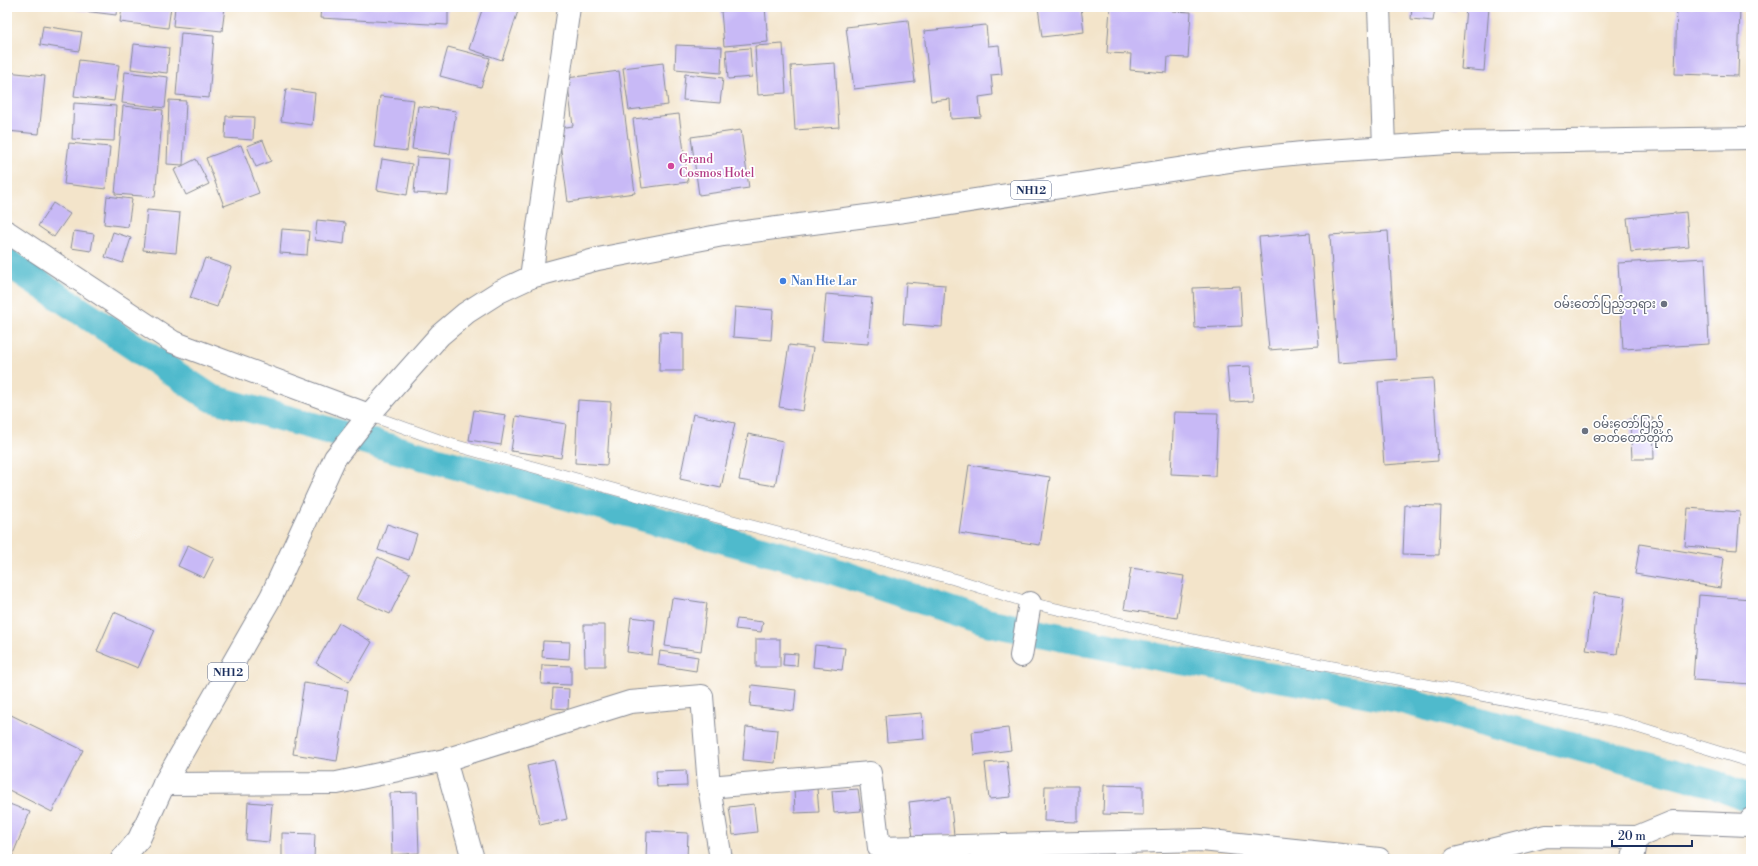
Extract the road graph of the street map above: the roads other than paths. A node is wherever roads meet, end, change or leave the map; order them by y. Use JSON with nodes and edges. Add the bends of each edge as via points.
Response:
{"nodes":[{"id":1,"x":569,"y":7,"type":"edge"},
{"id":2,"x":1378,"y":7,"type":"edge"},
{"id":3,"x":1751,"y":138,"type":"edge"},
{"id":4,"x":1384,"y":147,"type":"junction"},
{"id":5,"x":7,"y":232,"type":"edge"},
{"id":6,"x":532,"y":277,"type":"junction"},
{"id":7,"x":369,"y":415,"type":"junction"},
{"id":8,"x":1030,"y":603,"type":"junction"},
{"id":9,"x":1021,"y":656,"type":"dead end"},
{"id":10,"x":445,"y":760,"type":"junction"},
{"id":11,"x":1751,"y":762,"type":"edge"},
{"id":12,"x":164,"y":784,"type":"junction"},
{"id":13,"x":709,"y":787,"type":"junction"},
{"id":14,"x":1749,"y":822,"type":"edge"},
{"id":15,"x":1638,"y":837,"type":"junction"},
{"id":16,"x":1053,"y":851,"type":"edge"},
{"id":17,"x":880,"y":853,"type":"edge"},
{"id":18,"x":122,"y":859,"type":"edge"},
{"id":19,"x":473,"y":859,"type":"edge"},
{"id":20,"x":721,"y":859,"type":"edge"},
{"id":21,"x":1379,"y":859,"type":"edge"},
{"id":22,"x":1455,"y":859,"type":"edge"},
{"id":23,"x":1633,"y":859,"type":"edge"}],
"edges":[{"from":1,"to":6,"type":"main road"},
{"from":2,"to":4,"type":"main road"},
{"from":3,"to":4,"type":"main road","number":"NH12","via":[[1543,140]]},
{"from":4,"to":6,"type":"main road","number":"NH12","via":[[1244,159],[904,211],[723,235],[598,259]]},
{"from":5,"to":7,"type":"main road","via":[[173,342]]},
{"from":6,"to":7,"type":"main road","number":"NH12","via":[[499,292],[466,313],[446,330]]},
{"from":7,"to":8,"type":"lane","via":[[450,444],[954,579]]},
{"from":7,"to":12,"type":"main road","number":"NH12","via":[[336,458],[324,479],[271,597]]},
{"from":8,"to":9,"type":"main road"},
{"from":8,"to":11,"type":"lane","via":[[1203,642],[1621,722]]},
{"from":10,"to":12,"type":"main road","via":[[337,783]]},
{"from":10,"to":13,"type":"main road","via":[[630,702],[702,696]]},
{"from":10,"to":19,"type":"main road"},
{"from":12,"to":18,"type":"main road","number":"NH12","via":[[138,839]]},
{"from":13,"to":17,"type":"main road","via":[[870,773]]},
{"from":13,"to":20,"type":"main road"},
{"from":14,"to":15,"type":"main road","via":[[1672,822]]},
{"from":15,"to":22,"type":"main road","via":[[1546,836]]},
{"from":15,"to":23,"type":"main road"},
{"from":16,"to":17,"type":"main road"},
{"from":16,"to":21,"type":"main road","via":[[1202,840]]}]}
